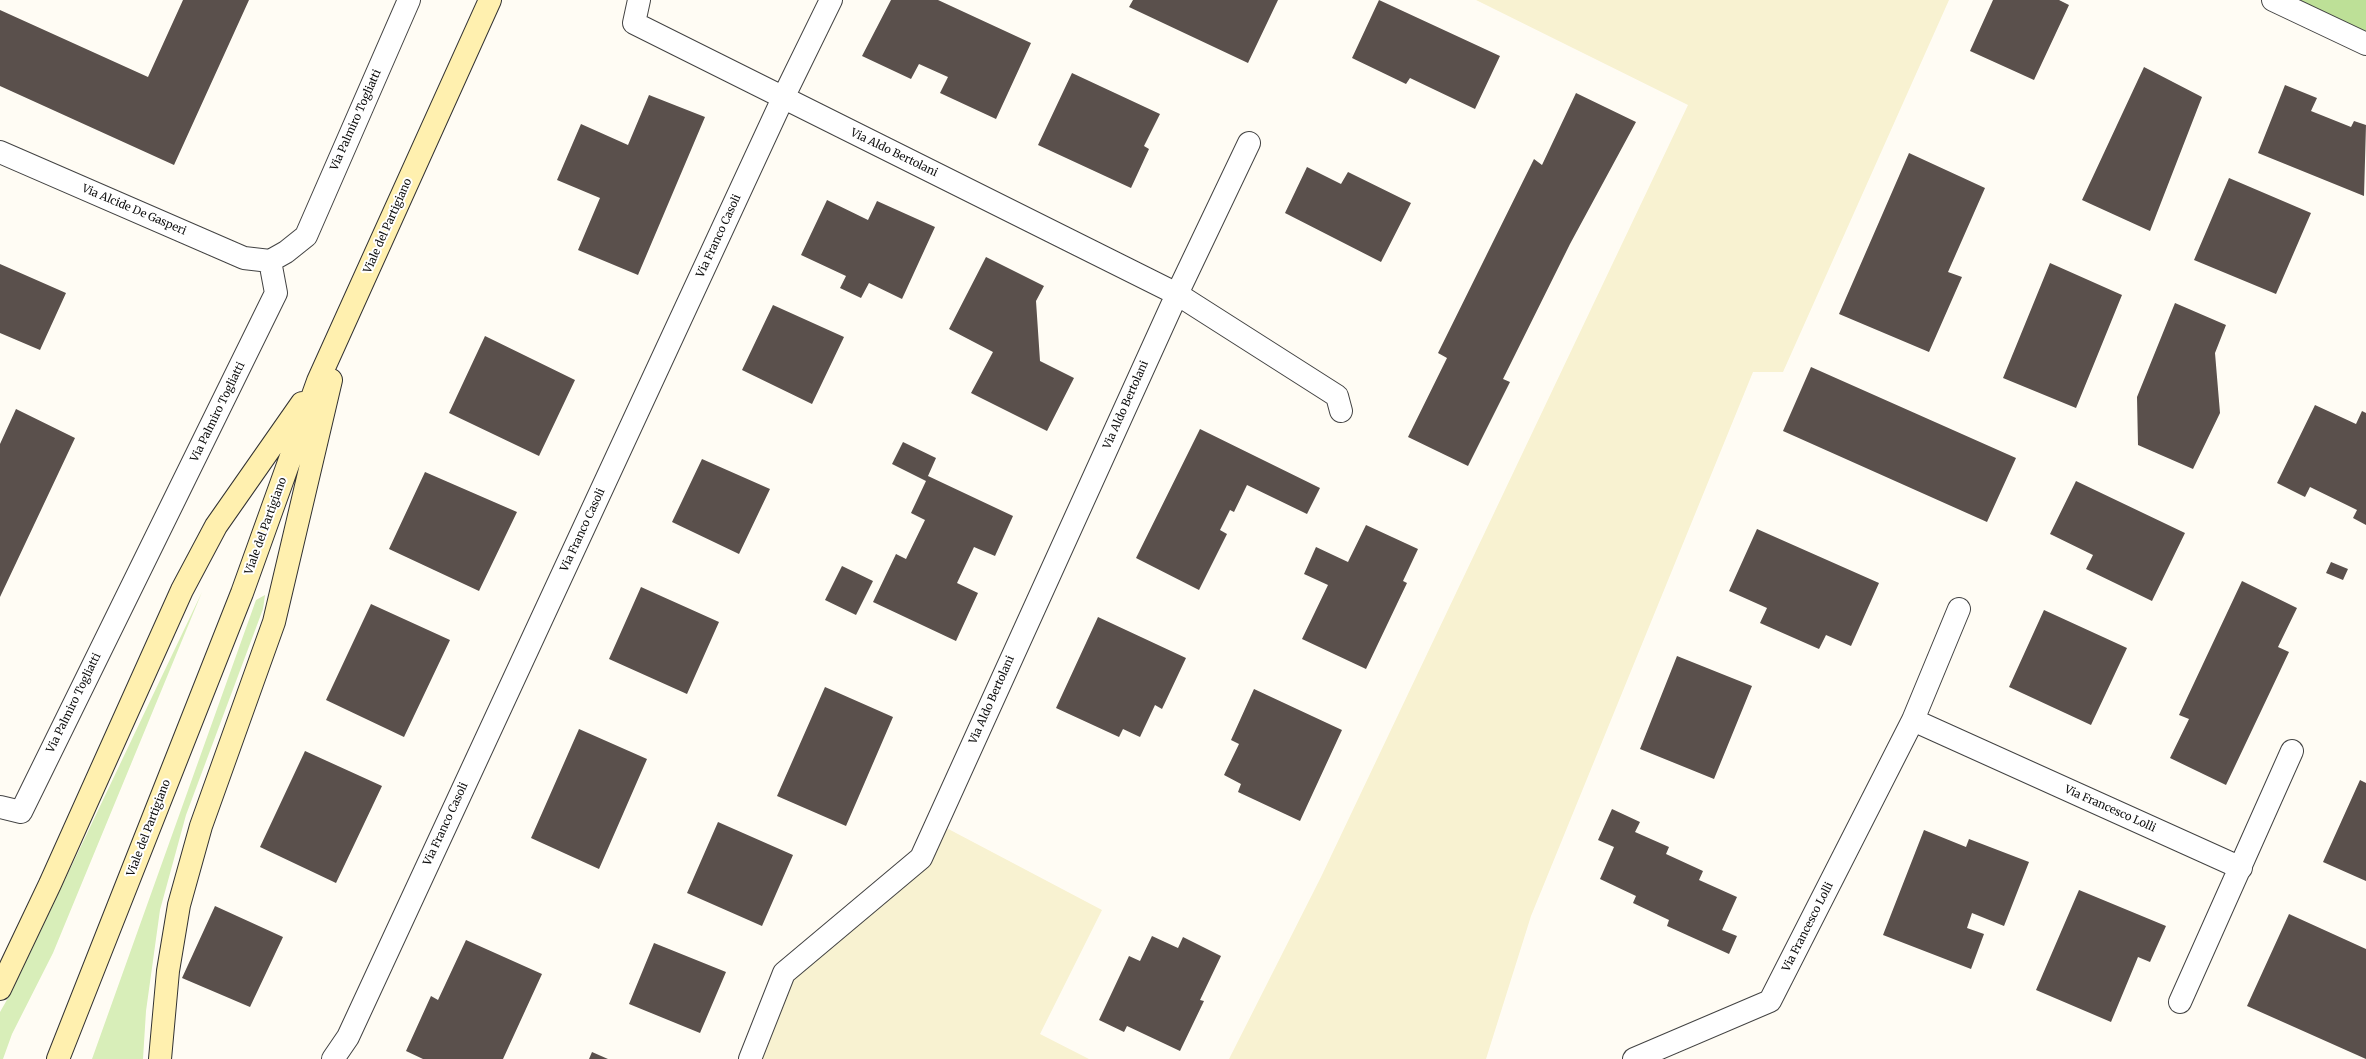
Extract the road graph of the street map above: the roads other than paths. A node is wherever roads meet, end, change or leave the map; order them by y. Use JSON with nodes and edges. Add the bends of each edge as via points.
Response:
{"nodes":[{"id":1,"x":409,"y":0,"type":"edge"},
{"id":2,"x":490,"y":0,"type":"edge"},
{"id":3,"x":639,"y":0,"type":"edge"},
{"id":4,"x":831,"y":0,"type":"edge"},
{"id":5,"x":2273,"y":0,"type":"edge"},
{"id":6,"x":2366,"y":44,"type":"edge"},
{"id":7,"x":783,"y":98,"type":"junction"},
{"id":8,"x":1249,"y":143,"type":"dead end"},
{"id":9,"x":0,"y":152,"type":"edge"},
{"id":10,"x":270,"y":261,"type":"junction"},
{"id":11,"x":1177,"y":294,"type":"junction"},
{"id":12,"x":345,"y":322,"type":"junction"},
{"id":13,"x":318,"y":381,"type":"junction"},
{"id":14,"x":1341,"y":411,"type":"dead end"},
{"id":15,"x":1959,"y":609,"type":"dead end"},
{"id":16,"x":1913,"y":720,"type":"junction"},
{"id":17,"x":2292,"y":751,"type":"dead end"},
{"id":18,"x":0,"y":807,"type":"edge"},
{"id":19,"x":2241,"y":868,"type":"junction"},
{"id":20,"x":0,"y":989,"type":"edge"},
{"id":21,"x":2180,"y":1002,"type":"dead end"},
{"id":22,"x":58,"y":1059,"type":"edge"},
{"id":23,"x":160,"y":1059,"type":"edge"},
{"id":24,"x":333,"y":1059,"type":"edge"},
{"id":25,"x":750,"y":1059,"type":"edge"},
{"id":26,"x":1634,"y":1059,"type":"edge"}],
"edges":[{"from":1,"to":10,"type":"street","name":"Via Palmiro Togliatti","via":[[306,236]]},
{"from":2,"to":12,"type":"main road","name":"Viale del Partigiano"},
{"from":3,"to":7,"type":"street","name":"Via Aldo Bertolani","via":[[634,23]]},
{"from":4,"to":7,"type":"street","name":"Via Franco Casoli"},
{"from":5,"to":6,"type":"street"},
{"from":7,"to":11,"type":"street","name":"Via Aldo Bertolani"},
{"from":7,"to":24,"type":"street","name":"Via Franco Casoli","via":[[351,1030]]},
{"from":8,"to":11,"type":"street","name":"Via Aldo Bertolani"},
{"from":9,"to":10,"type":"street","name":"Via Alcide De Gasperi","via":[[244,258]]},
{"from":10,"to":18,"type":"street","name":"Via Palmiro Togliatti","via":[[276,294],[21,812]]},
{"from":11,"to":14,"type":"street","name":"Via Aldo Bertolani","via":[[1338,396]]},
{"from":11,"to":25,"type":"street","name":"Via Aldo Bertolani","via":[[921,858],[784,973]]},
{"from":12,"to":13,"type":"main road","name":"Viale del Partigiano"},
{"from":12,"to":23,"type":"main road","via":[[274,622],[200,826],[179,905],[168,971]]},
{"from":13,"to":20,"type":"main road","via":[[216,526],[185,584]]},
{"from":13,"to":22,"type":"main road","name":"Viale del Partigiano","via":[[242,593]]},
{"from":15,"to":16,"type":"street","name":"Via Francesco Lolli"},
{"from":16,"to":19,"type":"street","name":"Via Francesco Lolli"},
{"from":16,"to":26,"type":"street","name":"Via Francesco Lolli","via":[[1770,1002]]},
{"from":17,"to":19,"type":"street"},
{"from":19,"to":21,"type":"street"}]}
